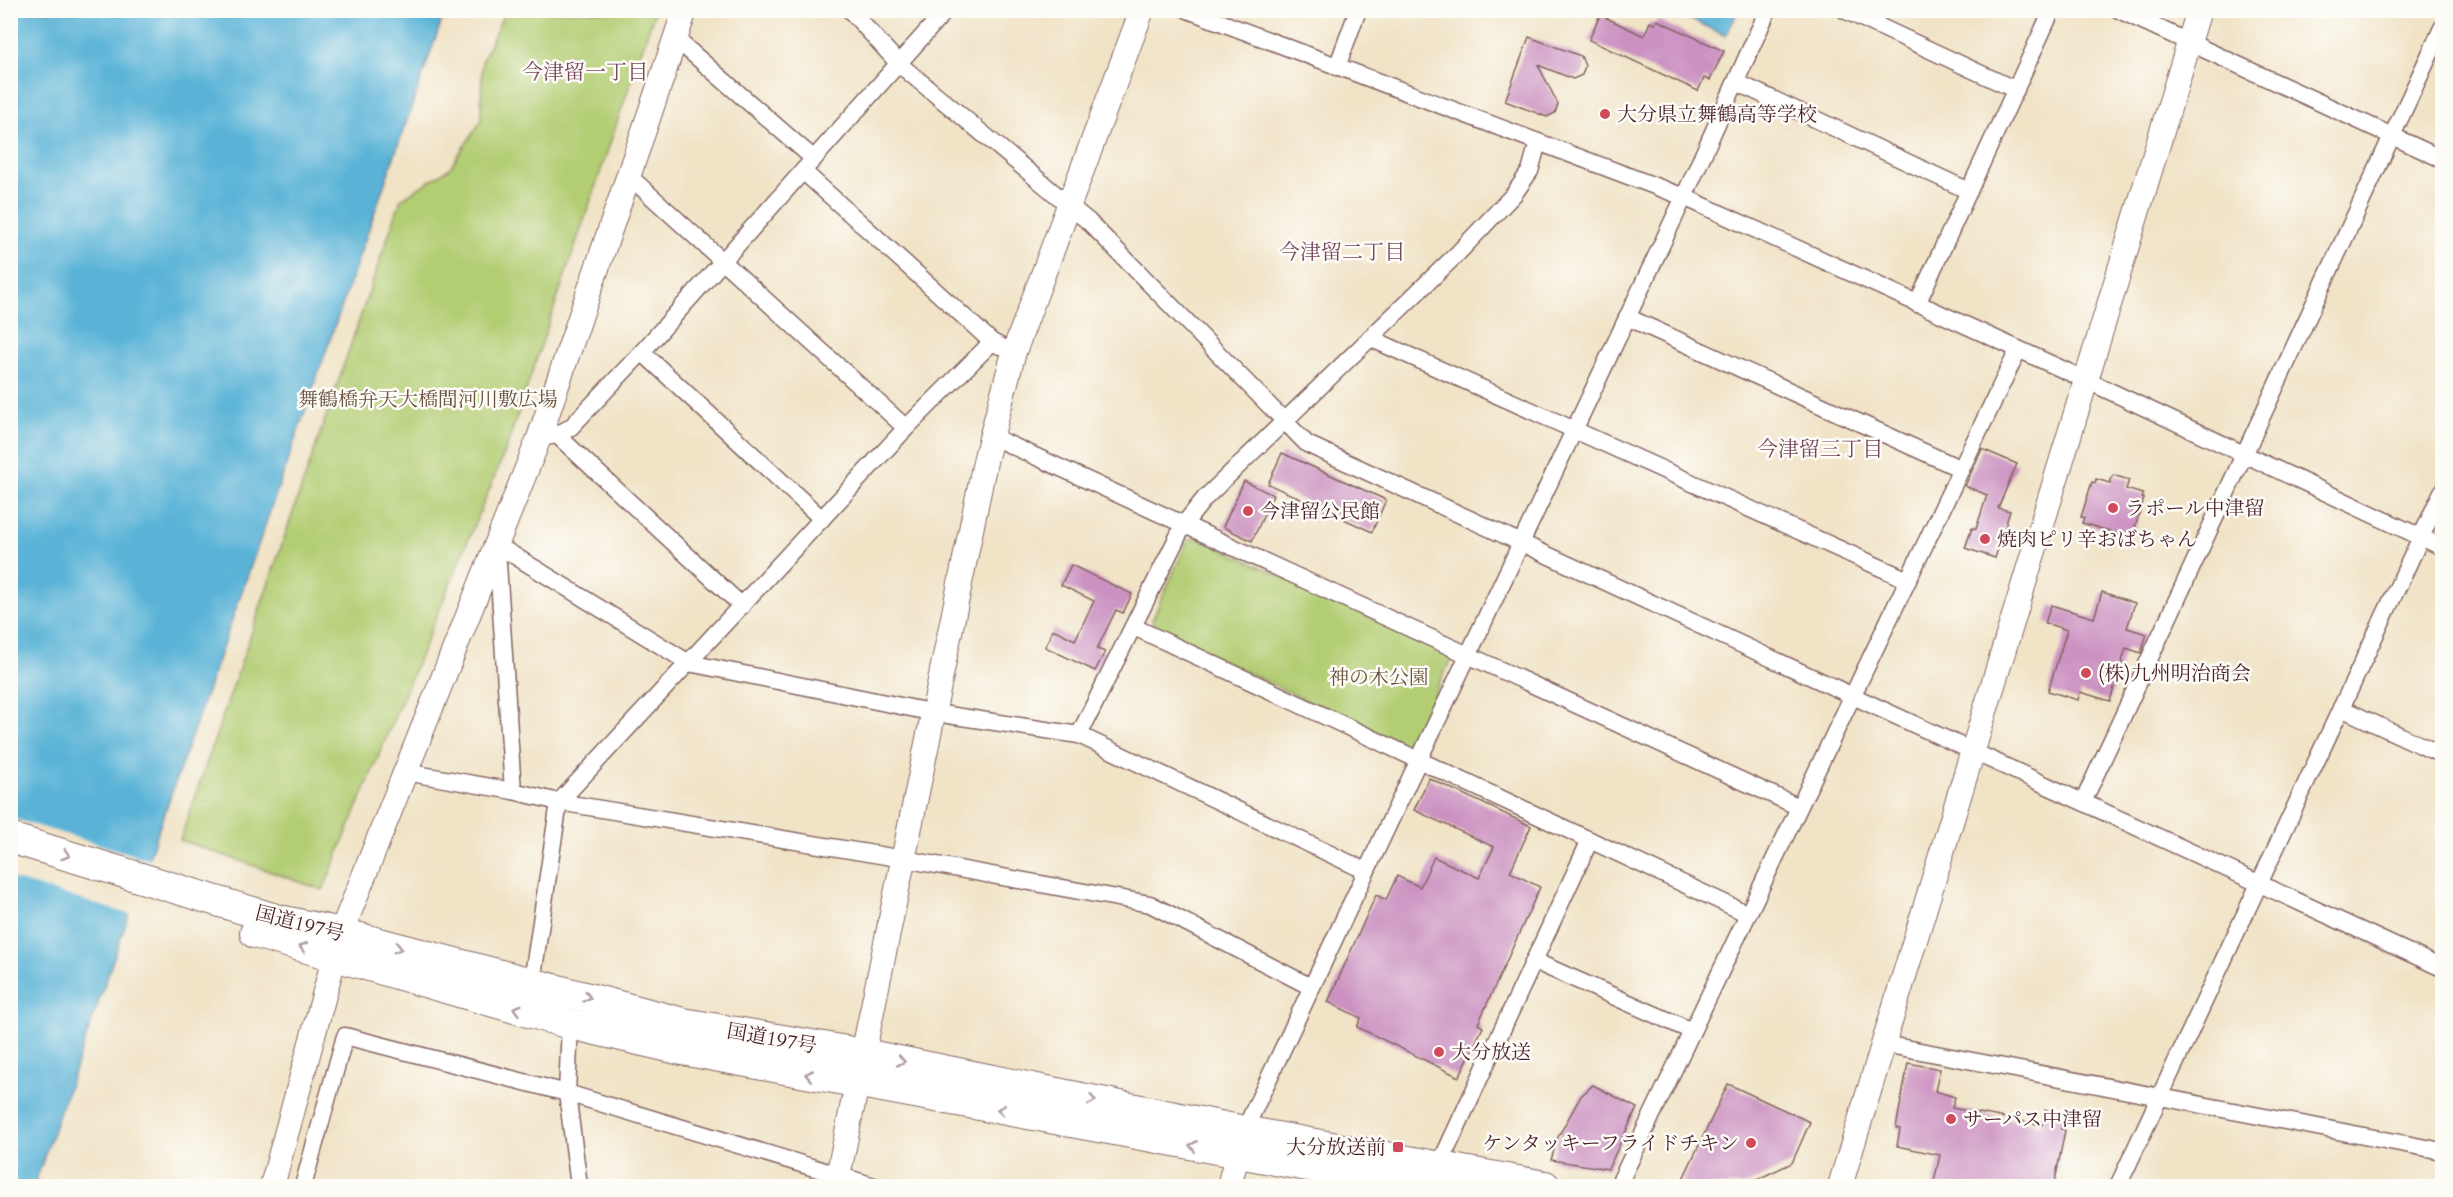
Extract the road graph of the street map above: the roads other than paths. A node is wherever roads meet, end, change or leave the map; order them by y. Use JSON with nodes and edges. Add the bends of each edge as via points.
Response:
{"nodes":[{"id":1,"x":686,"y":10,"type":"edge"},
{"id":2,"x":850,"y":10,"type":"edge"},
{"id":3,"x":946,"y":10,"type":"edge"},
{"id":4,"x":1142,"y":10,"type":"edge"},
{"id":5,"x":1188,"y":10,"type":"edge"},
{"id":6,"x":1358,"y":10,"type":"edge"},
{"id":7,"x":1768,"y":10,"type":"edge"},
{"id":8,"x":1844,"y":10,"type":"edge"},
{"id":9,"x":2052,"y":10,"type":"edge"},
{"id":10,"x":2119,"y":10,"type":"edge"},
{"id":11,"x":2199,"y":10,"type":"edge"},
{"id":12,"x":2442,"y":28,"type":"edge"},
{"id":13,"x":676,"y":39,"type":"junction"},
{"id":14,"x":2189,"y":43,"type":"junction"},
{"id":15,"x":899,"y":63,"type":"junction"},
{"id":16,"x":1337,"y":67,"type":"junction"},
{"id":17,"x":1736,"y":82,"type":"junction"},
{"id":18,"x":2016,"y":90,"type":"junction"},
{"id":19,"x":2392,"y":136,"type":"junction"},
{"id":20,"x":1538,"y":142,"type":"junction"},
{"id":21,"x":2442,"y":159,"type":"edge"},
{"id":22,"x":809,"y":166,"type":"junction"},
{"id":23,"x":629,"y":176,"type":"junction"},
{"id":24,"x":1969,"y":191,"type":"junction"},
{"id":25,"x":1684,"y":198,"type":"junction"},
{"id":26,"x":1068,"y":205,"type":"junction"},
{"id":27,"x":723,"y":261,"type":"junction"},
{"id":28,"x":1917,"y":304,"type":"junction"},
{"id":29,"x":1627,"y":317,"type":"junction"},
{"id":30,"x":1370,"y":338,"type":"junction"},
{"id":31,"x":992,"y":342,"type":"junction"},
{"id":32,"x":2018,"y":350,"type":"junction"},
{"id":33,"x":642,"y":352,"type":"junction"},
{"id":34,"x":1014,"y":352,"type":"junction"},
{"id":35,"x":2086,"y":380,"type":"junction"},
{"id":36,"x":1286,"y":422,"type":"junction"},
{"id":37,"x":906,"y":428,"type":"junction"},
{"id":38,"x":1574,"y":431,"type":"junction"},
{"id":39,"x":548,"y":436,"type":"junction"},
{"id":40,"x":991,"y":436,"type":"junction"},
{"id":41,"x":2244,"y":454,"type":"junction"},
{"id":42,"x":1961,"y":469,"type":"junction"},
{"id":43,"x":2442,"y":492,"type":"edge"},
{"id":44,"x":822,"y":519,"type":"junction"},
{"id":45,"x":1184,"y":524,"type":"junction"},
{"id":46,"x":2421,"y":537,"type":"junction"},
{"id":47,"x":1521,"y":543,"type":"junction"},
{"id":48,"x":497,"y":545,"type":"junction"},
{"id":49,"x":2442,"y":547,"type":"edge"},
{"id":50,"x":1908,"y":580,"type":"junction"},
{"id":51,"x":741,"y":606,"type":"junction"},
{"id":52,"x":1134,"y":627,"type":"junction"},
{"id":53,"x":1468,"y":655,"type":"junction"},
{"id":54,"x":689,"y":663,"type":"junction"},
{"id":55,"x":1852,"y":696,"type":"junction"},
{"id":56,"x":2342,"y":708,"type":"junction"},
{"id":57,"x":934,"y":713,"type":"junction"},
{"id":58,"x":1079,"y":735,"type":"junction"},
{"id":59,"x":1973,"y":751,"type":"junction"},
{"id":60,"x":2442,"y":755,"type":"edge"},
{"id":61,"x":1419,"y":760,"type":"junction"},
{"id":62,"x":405,"y":772,"type":"junction"},
{"id":63,"x":513,"y":791,"type":"junction"},
{"id":64,"x":559,"y":802,"type":"junction"},
{"id":65,"x":2083,"y":802,"type":"junction"},
{"id":66,"x":1799,"y":807,"type":"junction"},
{"id":67,"x":10,"y":838,"type":"edge"},
{"id":68,"x":1590,"y":840,"type":"junction"},
{"id":69,"x":10,"y":859,"type":"edge"},
{"id":70,"x":904,"y":859,"type":"junction"},
{"id":71,"x":1366,"y":871,"type":"junction"},
{"id":72,"x":2259,"y":884,"type":"junction"},
{"id":73,"x":1748,"y":914,"type":"junction"},
{"id":74,"x":275,"y":929,"type":"junction"},
{"id":75,"x":338,"y":944,"type":"junction"},
{"id":76,"x":1534,"y":961,"type":"junction"},
{"id":77,"x":2442,"y":968,"type":"edge"},
{"id":78,"x":532,"y":982,"type":"junction"},
{"id":79,"x":1311,"y":987,"type":"junction"},
{"id":80,"x":570,"y":1024,"type":"junction"},
{"id":81,"x":1692,"y":1031,"type":"junction"},
{"id":82,"x":1884,"y":1044,"type":"junction"},
{"id":83,"x":864,"y":1054,"type":"junction"},
{"id":84,"x":859,"y":1084,"type":"junction"},
{"id":85,"x":567,"y":1093,"type":"junction"},
{"id":86,"x":2160,"y":1097,"type":"junction"},
{"id":87,"x":1240,"y":1142,"type":"junction"},
{"id":88,"x":2442,"y":1151,"type":"edge"},
{"id":89,"x":1439,"y":1167,"type":"junction"},
{"id":90,"x":837,"y":1182,"type":"edge"},
{"id":91,"x":272,"y":1186,"type":"edge"},
{"id":92,"x":303,"y":1186,"type":"edge"},
{"id":93,"x":579,"y":1186,"type":"edge"},
{"id":94,"x":874,"y":1186,"type":"edge"},
{"id":95,"x":1229,"y":1186,"type":"edge"},
{"id":96,"x":1416,"y":1186,"type":"edge"},
{"id":97,"x":1545,"y":1186,"type":"edge"},
{"id":98,"x":1618,"y":1186,"type":"edge"},
{"id":99,"x":1840,"y":1186,"type":"edge"},
{"id":100,"x":2118,"y":1186,"type":"edge"}],
"edges":[{"from":1,"to":13,"type":"street"},
{"from":2,"to":15,"type":"street"},
{"from":3,"to":15,"type":"street"},
{"from":4,"to":26,"type":"street"},
{"from":5,"to":16,"type":"street"},
{"from":6,"to":16,"type":"street"},
{"from":7,"to":17,"type":"street"},
{"from":8,"to":18,"type":"street"},
{"from":9,"to":18,"type":"street"},
{"from":10,"to":14,"type":"street"},
{"from":11,"to":14,"type":"street"},
{"from":12,"to":19,"type":"street"},
{"from":13,"to":22,"type":"street"},
{"from":13,"to":23,"type":"street"},
{"from":14,"to":19,"type":"street"},
{"from":14,"to":35,"type":"street"},
{"from":15,"to":22,"type":"street"},
{"from":15,"to":26,"type":"street"},
{"from":16,"to":20,"type":"street"},
{"from":17,"to":24,"type":"street"},
{"from":17,"to":25,"type":"street"},
{"from":18,"to":24,"type":"street"},
{"from":19,"to":21,"type":"street"},
{"from":19,"to":41,"type":"street"},
{"from":20,"to":25,"type":"street"},
{"from":20,"to":30,"type":"street","via":[[1530,171],[1514,194]]},
{"from":22,"to":27,"type":"street"},
{"from":22,"to":31,"type":"street"},
{"from":23,"to":27,"type":"street"},
{"from":23,"to":39,"type":"street"},
{"from":24,"to":28,"type":"street"},
{"from":25,"to":28,"type":"street"},
{"from":25,"to":29,"type":"street"},
{"from":26,"to":34,"type":"street"},
{"from":26,"to":36,"type":"street"},
{"from":27,"to":33,"type":"street"},
{"from":27,"to":37,"type":"street"},
{"from":28,"to":32,"type":"street"},
{"from":29,"to":38,"type":"street"},
{"from":29,"to":42,"type":"street"},
{"from":30,"to":36,"type":"street"},
{"from":30,"to":38,"type":"street"},
{"from":31,"to":34,"type":"street"},
{"from":31,"to":37,"type":"street"},
{"from":32,"to":35,"type":"street"},
{"from":32,"to":42,"type":"street"},
{"from":33,"to":39,"type":"street","via":[[571,427]]},
{"from":33,"to":44,"type":"street"},
{"from":34,"to":40,"type":"street"},
{"from":35,"to":41,"type":"street"},
{"from":35,"to":59,"type":"street"},
{"from":36,"to":45,"type":"street","via":[[1205,498]]},
{"from":36,"to":47,"type":"street","via":[[1308,444]]},
{"from":37,"to":44,"type":"street"},
{"from":38,"to":47,"type":"street"},
{"from":38,"to":50,"type":"street"},
{"from":39,"to":48,"type":"street"},
{"from":39,"to":51,"type":"street"},
{"from":40,"to":45,"type":"street"},
{"from":40,"to":57,"type":"street"},
{"from":41,"to":46,"type":"street"},
{"from":41,"to":65,"type":"street"},
{"from":42,"to":50,"type":"street"},
{"from":43,"to":46,"type":"street"},
{"from":44,"to":51,"type":"street"},
{"from":45,"to":52,"type":"street"},
{"from":45,"to":53,"type":"street"},
{"from":46,"to":49,"type":"street"},
{"from":46,"to":56,"type":"street"},
{"from":47,"to":53,"type":"street"},
{"from":47,"to":55,"type":"street"},
{"from":48,"to":54,"type":"street"},
{"from":48,"to":62,"type":"street"},
{"from":48,"to":63,"type":"street"},
{"from":50,"to":55,"type":"street"},
{"from":51,"to":54,"type":"street"},
{"from":52,"to":58,"type":"street"},
{"from":52,"to":61,"type":"street"},
{"from":53,"to":61,"type":"street"},
{"from":53,"to":66,"type":"street"},
{"from":54,"to":57,"type":"street"},
{"from":54,"to":64,"type":"street"},
{"from":55,"to":59,"type":"street"},
{"from":55,"to":66,"type":"street"},
{"from":56,"to":60,"type":"street"},
{"from":56,"to":72,"type":"street"},
{"from":57,"to":58,"type":"street"},
{"from":57,"to":70,"type":"street"},
{"from":58,"to":71,"type":"street"},
{"from":59,"to":65,"type":"street"},
{"from":59,"to":82,"type":"street"},
{"from":61,"to":68,"type":"street"},
{"from":61,"to":71,"type":"street"},
{"from":62,"to":63,"type":"street"},
{"from":62,"to":75,"type":"street"},
{"from":63,"to":64,"type":"street"},
{"from":64,"to":70,"type":"street"},
{"from":64,"to":78,"type":"street"},
{"from":65,"to":72,"type":"street"},
{"from":66,"to":73,"type":"street"},
{"from":67,"to":74,"type":"highway","name":"国道197号","one_way":true},
{"from":68,"to":73,"type":"street"},
{"from":68,"to":76,"type":"street"},
{"from":69,"to":74,"type":"highway","name":"国道197号"},
{"from":70,"to":79,"type":"street","via":[[1150,904]]},
{"from":70,"to":83,"type":"street"},
{"from":71,"to":79,"type":"street"},
{"from":72,"to":77,"type":"street"},
{"from":72,"to":86,"type":"street"},
{"from":73,"to":81,"type":"street"},
{"from":74,"to":75,"type":"highway","name":"国道197号"},
{"from":75,"to":78,"type":"highway","name":"国道197号","one_way":true},
{"from":80,"to":75,"type":"highway","name":"国道197号","one_way":true},
{"from":75,"to":91,"type":"street"},
{"from":76,"to":81,"type":"street"},
{"from":76,"to":89,"type":"street"},
{"from":78,"to":83,"type":"highway","name":"国道197号","one_way":true,"via":[[684,1023]]},
{"from":79,"to":87,"type":"street"},
{"from":84,"to":80,"type":"highway","name":"国道197号","one_way":true},
{"from":80,"to":85,"type":"street"},
{"from":81,"to":98,"type":"street"},
{"from":82,"to":86,"type":"street"},
{"from":82,"to":99,"type":"street"},
{"from":83,"to":84,"type":"street"},
{"from":83,"to":87,"type":"highway","name":"国道197号","one_way":true},
{"from":87,"to":84,"type":"highway","name":"国道197号","one_way":true},
{"from":84,"to":90,"type":"street"},
{"from":85,"to":90,"type":"street"},
{"from":85,"to":92,"type":"street","via":[[345,1036]]},
{"from":85,"to":93,"type":"street"},
{"from":86,"to":88,"type":"street"},
{"from":86,"to":100,"type":"street"},
{"from":87,"to":89,"type":"highway","name":"国道197号"},
{"from":87,"to":95,"type":"street"},
{"from":87,"to":96,"type":"highway","name":"国道197号"},
{"from":89,"to":97,"type":"highway","name":"国道197号"},
{"from":90,"to":94,"type":"street"}]}
